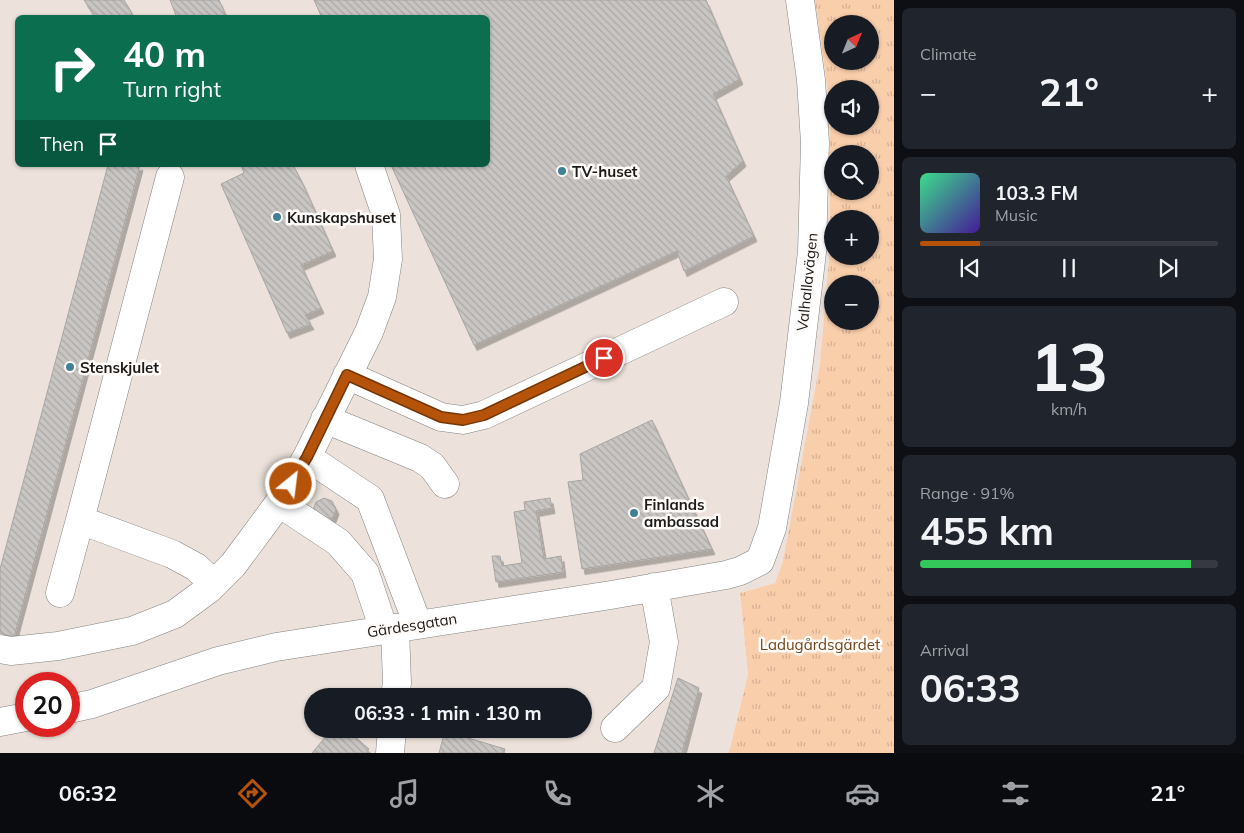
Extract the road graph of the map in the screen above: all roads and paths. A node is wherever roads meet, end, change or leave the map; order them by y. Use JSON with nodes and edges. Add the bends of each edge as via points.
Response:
{"nodes":[{"id":1,"x":800,"y":0,"type":"edge"},
{"id":2,"x":370,"y":167,"type":"edge"},
{"id":3,"x":170,"y":177,"type":"dead end"},
{"id":4,"x":724,"y":302,"type":"dead end"},
{"id":5,"x":347,"y":375,"type":"junction"},
{"id":6,"x":325,"y":419,"type":"junction"},
{"id":7,"x":307,"y":457,"type":"junction"},
{"id":8,"x":446,"y":484,"type":"dead end"},
{"id":9,"x":279,"y":503,"type":"junction"},
{"id":10,"x":80,"y":520,"type":"junction"},
{"id":11,"x":760,"y":561,"type":"joint"},
{"id":12,"x":214,"y":584,"type":"junction"},
{"id":13,"x":654,"y":587,"type":"junction"},
{"id":14,"x":60,"y":593,"type":"dead end"},
{"id":15,"x":399,"y":627,"type":"junction"},
{"id":16,"x":0,"y":649,"type":"edge"},
{"id":17,"x":396,"y":688,"type":"edge"},
{"id":18,"x":80,"y":707,"type":"edge"},
{"id":19,"x":15,"y":719,"type":"edge"},
{"id":20,"x":0,"y":722,"type":"edge"},
{"id":21,"x":615,"y":728,"type":"dead end"},
{"id":22,"x":391,"y":738,"type":"edge"},
{"id":23,"x":390,"y":753,"type":"edge"}],
"edges":[{"from":1,"to":11,"type":"street","name":"Valhallavägen","via":[[811,80],[815,144],[812,252],[794,403],[772,528]]},
{"from":2,"to":5,"type":"street","via":[[386,215],[388,259],[382,296]]},
{"from":3,"to":10,"type":"street"},
{"from":4,"to":5,"type":"street","via":[[484,415],[463,420],[441,417]]},
{"from":5,"to":6,"type":"street"},
{"from":6,"to":7,"type":"street"},
{"from":6,"to":8,"type":"street","via":[[420,458],[432,466]]},
{"from":7,"to":9,"type":"street"},
{"from":7,"to":15,"type":"street","via":[[370,499]]},
{"from":9,"to":12,"type":"street","via":[[233,565]]},
{"from":9,"to":15,"type":"street","via":[[338,542],[365,572]]},
{"from":10,"to":12,"type":"street","via":[[172,554],[196,567]]},
{"from":10,"to":14,"type":"street"},
{"from":11,"to":13,"type":"street","name":"Gärdesgatan","via":[[726,575]]},
{"from":12,"to":16,"type":"street","via":[[175,614],[132,631],[58,646],[11,651]]},
{"from":13,"to":15,"type":"street","name":"Gärdesgatan"},
{"from":13,"to":21,"type":"street","via":[[664,642],[656,688]]},
{"from":15,"to":17,"type":"street"},
{"from":15,"to":18,"type":"street","name":"Gärdesgatan","via":[[218,660]]},
{"from":19,"to":20,"type":"street"},
{"from":22,"to":23,"type":"street"}]}
